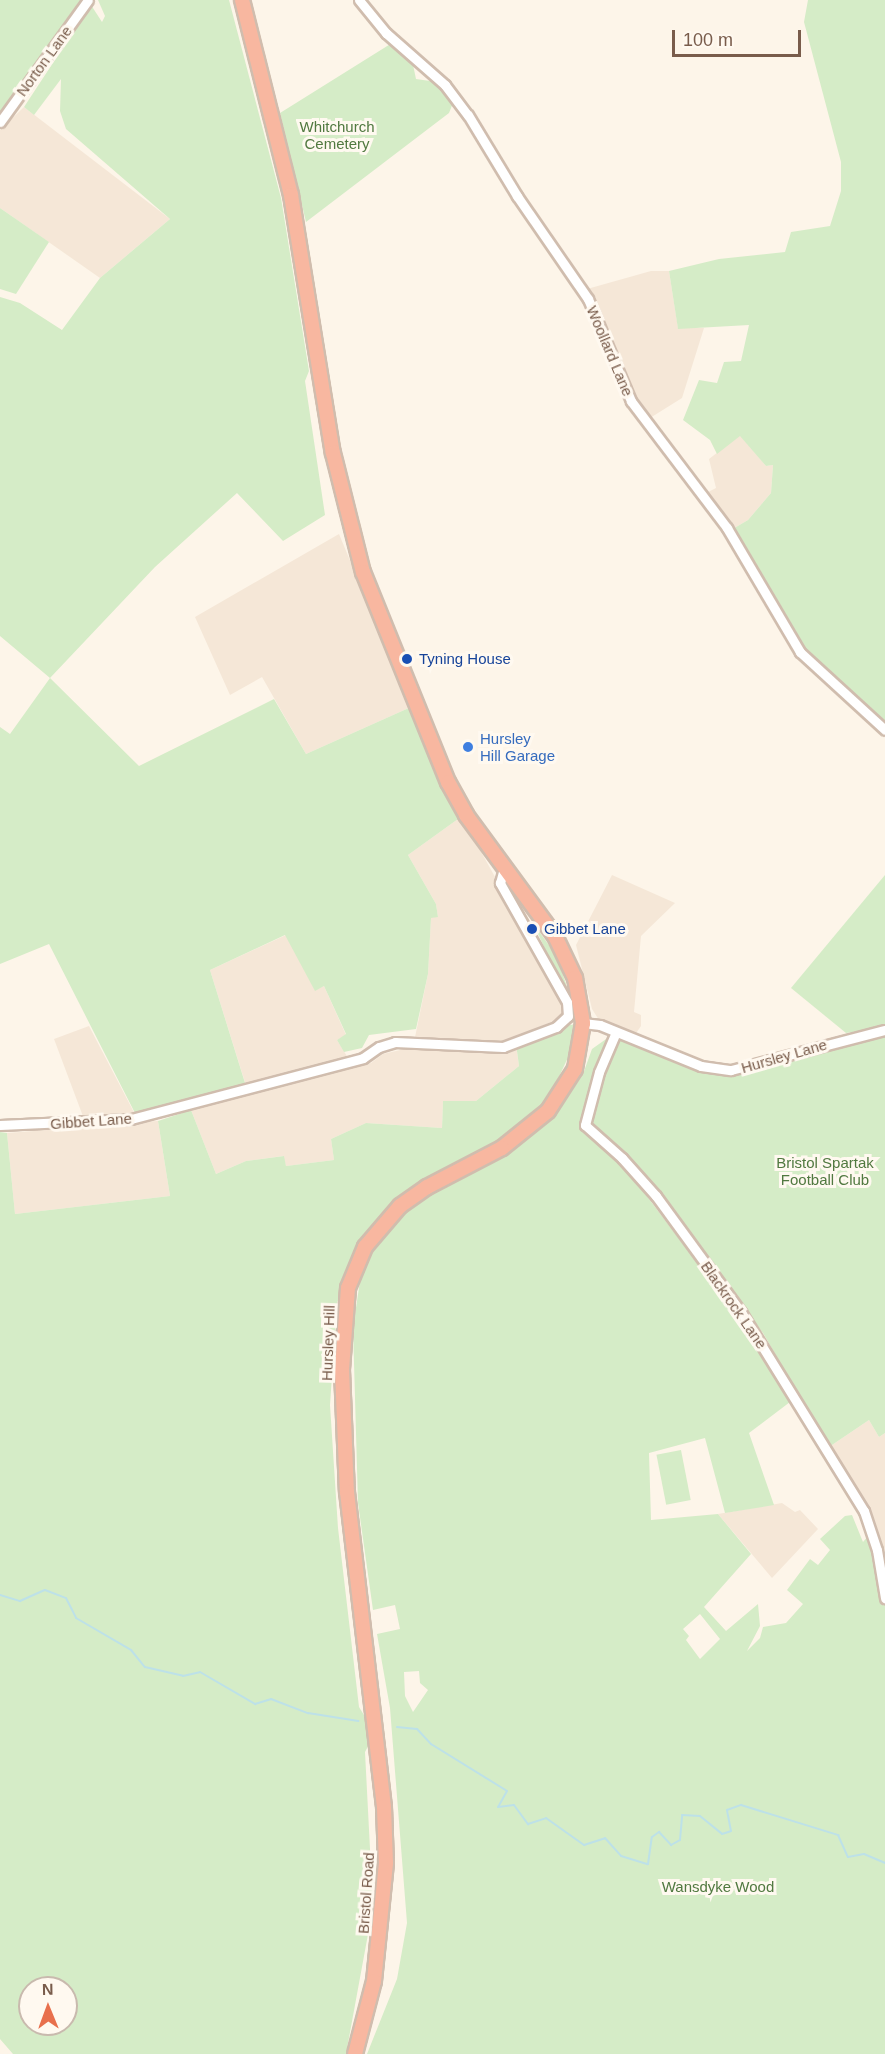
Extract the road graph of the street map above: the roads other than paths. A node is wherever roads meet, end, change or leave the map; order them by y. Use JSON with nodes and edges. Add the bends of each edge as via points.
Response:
{"nodes":[{"id":1,"x":88,"y":0,"type":"edge"},
{"id":2,"x":242,"y":0,"type":"edge"},
{"id":3,"x":359,"y":0,"type":"edge"},
{"id":4,"x":0,"y":122,"type":"edge"},
{"id":5,"x":885,"y":730,"type":"edge"},
{"id":6,"x":504,"y":868,"type":"junction"},
{"id":7,"x":583,"y":1023,"type":"junction"},
{"id":8,"x":885,"y":1030,"type":"edge"},
{"id":9,"x":616,"y":1032,"type":"junction"},
{"id":10,"x":0,"y":1125,"type":"edge"},
{"id":11,"x":885,"y":1598,"type":"edge"},
{"id":12,"x":375,"y":1733,"type":"joint"},
{"id":13,"x":355,"y":2054,"type":"edge"}],
"edges":[{"from":1,"to":4,"type":"street","name":"Norton Lane"},
{"from":2,"to":6,"type":"highway","via":[[291,195],[350,530],[384,630],[448,782]]},
{"from":3,"to":5,"type":"street","name":"Woollard Lane","via":[[386,33],[445,85],[468,115],[588,299],[631,401],[727,528],[800,652]]},
{"from":6,"to":7,"type":"highway","name":"Hursley Hill","via":[[563,950],[578,989]]},
{"from":6,"to":10,"type":"street","name":"Gibbet Lane","via":[[500,883],[567,1002],[568,1016],[556,1027],[503,1047],[395,1042],[363,1058],[131,1119]]},
{"from":7,"to":9,"type":"street","name":"Hursley Lane"},
{"from":7,"to":12,"type":"highway","name":"Hursley Hill","via":[[575,1069],[548,1111],[502,1148],[427,1187],[400,1206],[373,1235],[350,1283],[343,1339],[346,1473]]},
{"from":8,"to":9,"type":"street","name":"Hursley Lane","via":[[731,1070],[700,1066]]},
{"from":9,"to":11,"type":"street","name":"Blackrock Lane","via":[[599,1071],[585,1125],[622,1158],[656,1197],[741,1312],[864,1511],[877,1550]]},
{"from":12,"to":13,"type":"highway","name":"Bristol Road","via":[[386,1827],[386,1886],[374,1981]]}]}
